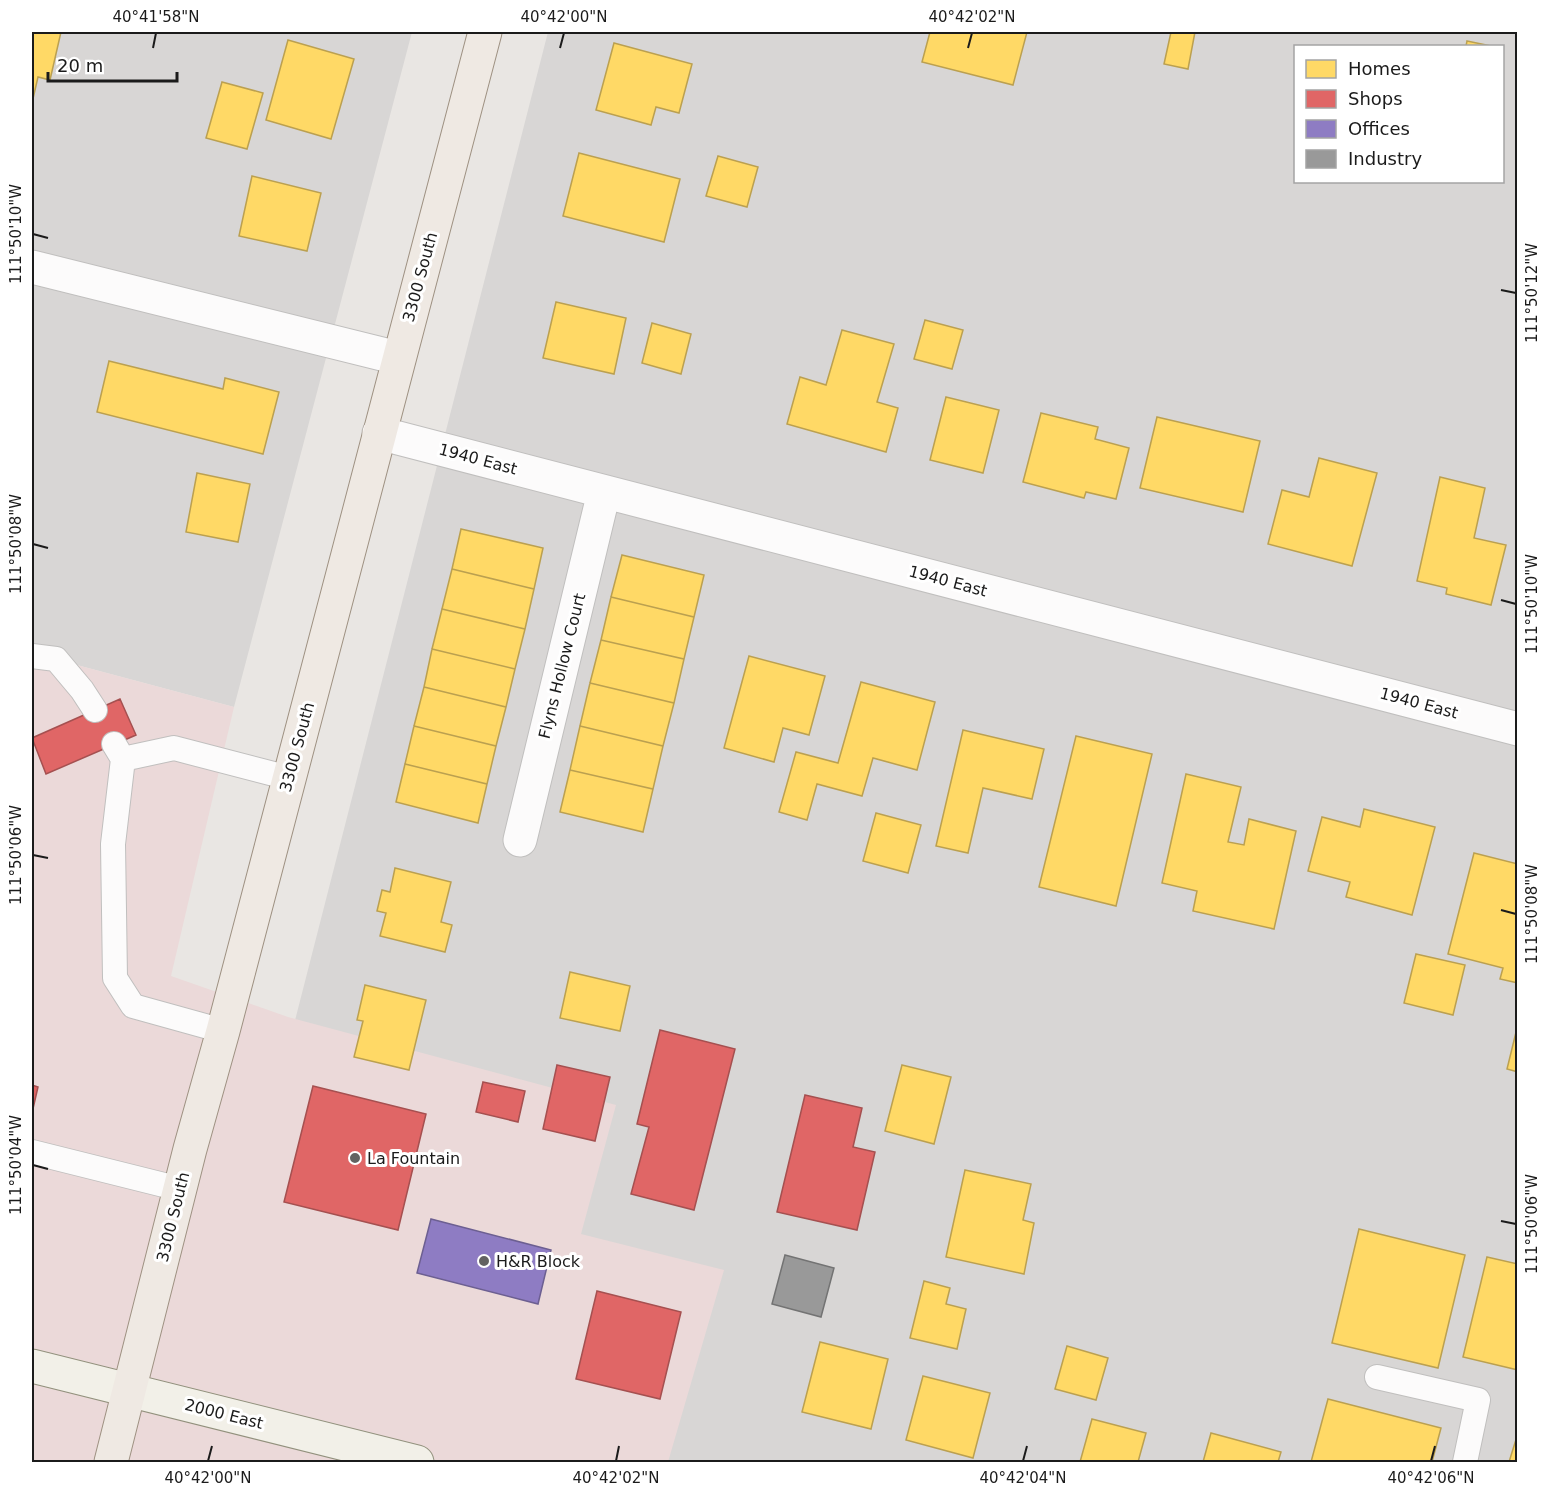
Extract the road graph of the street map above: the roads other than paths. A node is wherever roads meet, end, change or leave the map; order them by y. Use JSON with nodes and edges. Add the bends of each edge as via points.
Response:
{"nodes":[{"id":1,"x":485,"y":32,"type":"edge"},
{"id":2,"x":32,"y":267,"type":"edge"},
{"id":3,"x":399,"y":358,"type":"junction"},
{"id":4,"x":379,"y":433,"type":"junction"},
{"id":5,"x":604,"y":492,"type":"junction"},
{"id":6,"x":32,"y":656,"type":"edge"},
{"id":7,"x":95,"y":710,"type":"dead end"},
{"id":8,"x":1518,"y":729,"type":"edge"},
{"id":9,"x":289,"y":778,"type":"junction"},
{"id":10,"x":520,"y":840,"type":"dead end"},
{"id":11,"x":224,"y":1030,"type":"junction"},
{"id":12,"x":32,"y":1152,"type":"edge"},
{"id":13,"x":180,"y":1188,"type":"junction"},
{"id":14,"x":32,"y":1366,"type":"edge"},
{"id":15,"x":1377,"y":1377,"type":"dead end"},
{"id":16,"x":129,"y":1391,"type":"junction"},
{"id":17,"x":402,"y":1459,"type":"edge"},
{"id":18,"x":111,"y":1462,"type":"edge"},
{"id":19,"x":1465,"y":1462,"type":"edge"}],
"edges":[{"from":1,"to":3,"type":"main road","name":"3300 South"},
{"from":2,"to":3,"type":"street"},
{"from":3,"to":4,"type":"main road","name":"3300 South"},
{"from":4,"to":5,"type":"street","name":"1940 East"},
{"from":4,"to":9,"type":"main road","name":"3300 South"},
{"from":5,"to":8,"type":"street","name":"1940 East"},
{"from":5,"to":10,"type":"street","name":"Flyns Hollow Court"},
{"from":6,"to":7,"type":"lane","via":[[56,659]]},
{"from":9,"to":11,"type":"main road","name":"3300 South"},
{"from":9,"to":11,"type":"lane","via":[[174,748],[119,751],[113,844],[115,978],[134,1006]]},
{"from":11,"to":13,"type":"main road","name":"3300 South"},
{"from":12,"to":13,"type":"lane"},
{"from":13,"to":16,"type":"main road","name":"3300 South"},
{"from":14,"to":16,"type":"street","name":"2000 East"},
{"from":15,"to":19,"type":"lane","via":[[1478,1400]]},
{"from":16,"to":17,"type":"street","name":"2000 East"},
{"from":16,"to":18,"type":"main road","name":"3300 South"}]}
